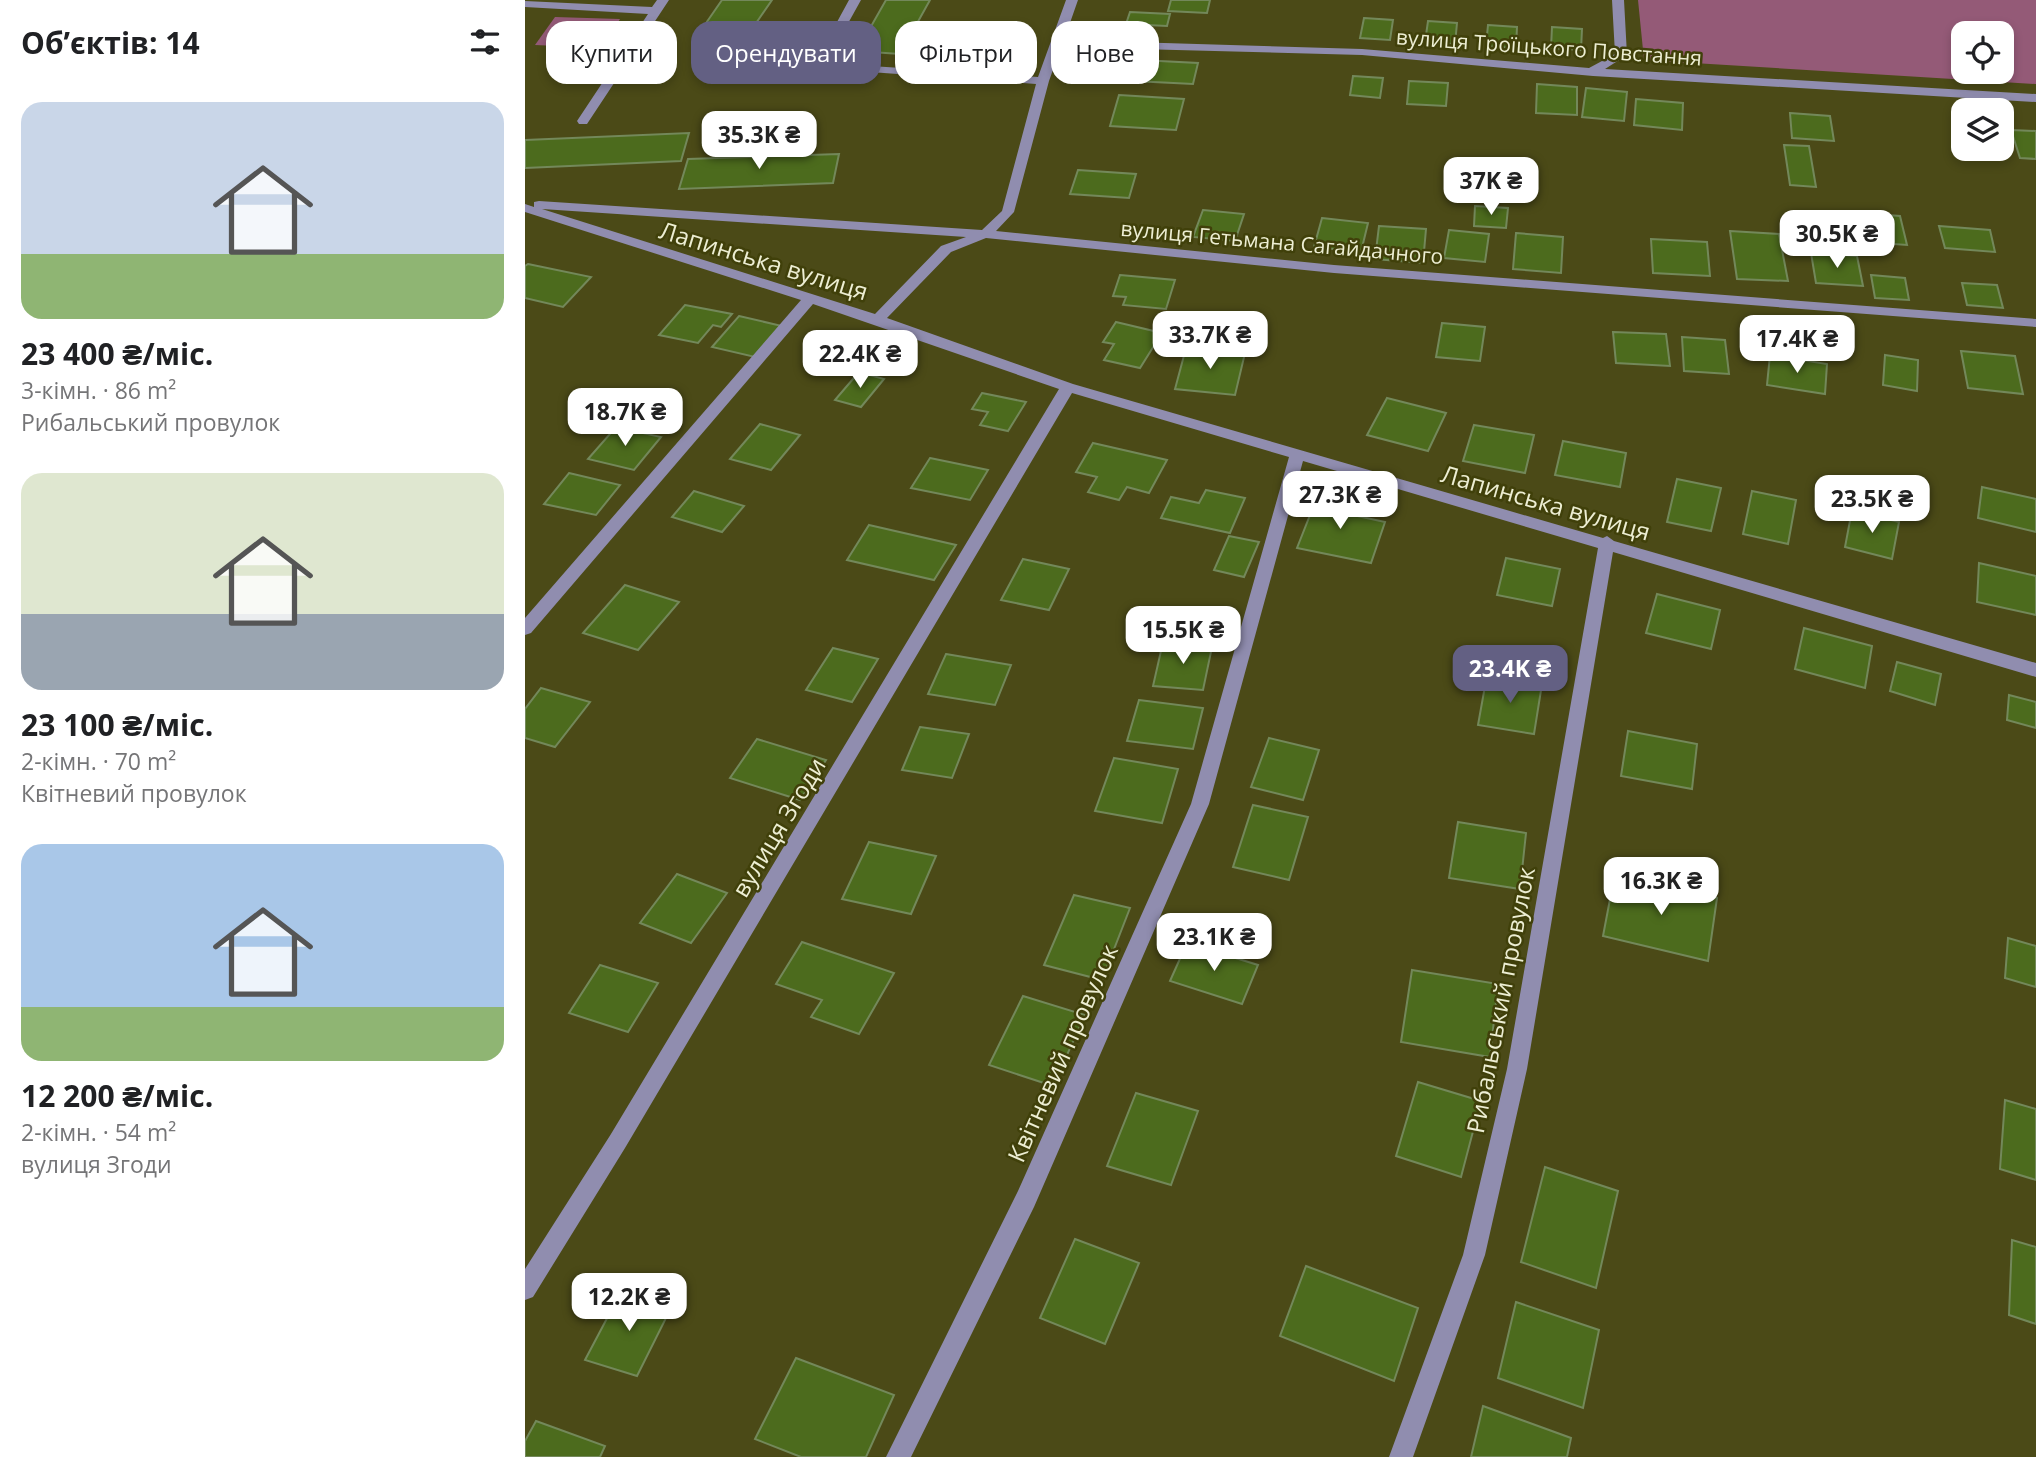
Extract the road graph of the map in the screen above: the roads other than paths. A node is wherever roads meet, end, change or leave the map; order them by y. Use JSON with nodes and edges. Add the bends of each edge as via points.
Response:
{"nodes":[{"id":1,"x":663,"y":0,"type":"edge"},
{"id":2,"x":855,"y":0,"type":"edge"},
{"id":3,"x":1072,"y":0,"type":"edge"},
{"id":4,"x":1618,"y":0,"type":"edge"},
{"id":5,"x":525,"y":4,"type":"edge"},
{"id":6,"x":655,"y":11,"type":"junction"},
{"id":7,"x":1065,"y":21,"type":"edge"},
{"id":8,"x":1159,"y":46,"type":"edge"},
{"id":9,"x":1051,"y":62,"type":"edge"},
{"id":10,"x":1593,"y":72,"type":"junction"},
{"id":11,"x":1044,"y":81,"type":"junction"},
{"id":12,"x":2036,"y":98,"type":"edge"},
{"id":13,"x":583,"y":121,"type":"dead end"},
{"id":14,"x":525,"y":206,"type":"edge"},
{"id":15,"x":985,"y":234,"type":"junction"},
{"id":16,"x":810,"y":299,"type":"junction"},
{"id":17,"x":878,"y":320,"type":"junction"},
{"id":18,"x":2036,"y":323,"type":"edge"},
{"id":19,"x":1068,"y":387,"type":"junction"},
{"id":20,"x":1297,"y":455,"type":"junction"},
{"id":21,"x":1607,"y":542,"type":"junction"},
{"id":22,"x":528,"y":622,"type":"edge"},
{"id":23,"x":2036,"y":670,"type":"edge"},
{"id":24,"x":525,"y":1289,"type":"edge"},
{"id":25,"x":898,"y":1457,"type":"edge"},
{"id":26,"x":1401,"y":1457,"type":"edge"}],
"edges":[{"from":1,"to":6,"type":"street"},
{"from":2,"to":11,"type":"street","via":[[819,66]]},
{"from":3,"to":7,"type":"street"},
{"from":4,"to":10,"type":"street","via":[[1621,55]]},
{"from":5,"to":6,"type":"street"},
{"from":6,"to":13,"type":"street"},
{"from":8,"to":10,"type":"street","name":"вулиця Троїцького Повстання","via":[[1362,52]]},
{"from":9,"to":11,"type":"street"},
{"from":10,"to":12,"type":"street","name":"вулиця Троїцького Повстання"},
{"from":11,"to":15,"type":"street","via":[[1008,212]]},
{"from":14,"to":15,"type":"street","name":"вулиця Гетьмана Сагайдачного"},
{"from":14,"to":16,"type":"street","name":"Лапинська вулиця"},
{"from":15,"to":17,"type":"street","via":[[946,249]]},
{"from":15,"to":18,"type":"street","name":"вулиця Гетьмана Сагайдачного","via":[[1334,269]]},
{"from":16,"to":17,"type":"street","name":"Лапинська вулиця"},
{"from":16,"to":22,"type":"street"},
{"from":17,"to":19,"type":"street","name":"Лапинська вулиця"},
{"from":19,"to":20,"type":"street","name":"Лапинська вулиця"},
{"from":19,"to":24,"type":"street","name":"вулиця Згоди","via":[[618,1142]]},
{"from":20,"to":21,"type":"street","name":"Лапинська вулиця"},
{"from":20,"to":25,"type":"street","name":"Квітневий провулок","via":[[1200,804],[1026,1199]]},
{"from":21,"to":23,"type":"street","name":"Лапинська вулиця"},
{"from":21,"to":26,"type":"street","name":"Рибальський провулок","via":[[1517,1069],[1475,1255]]}]}
